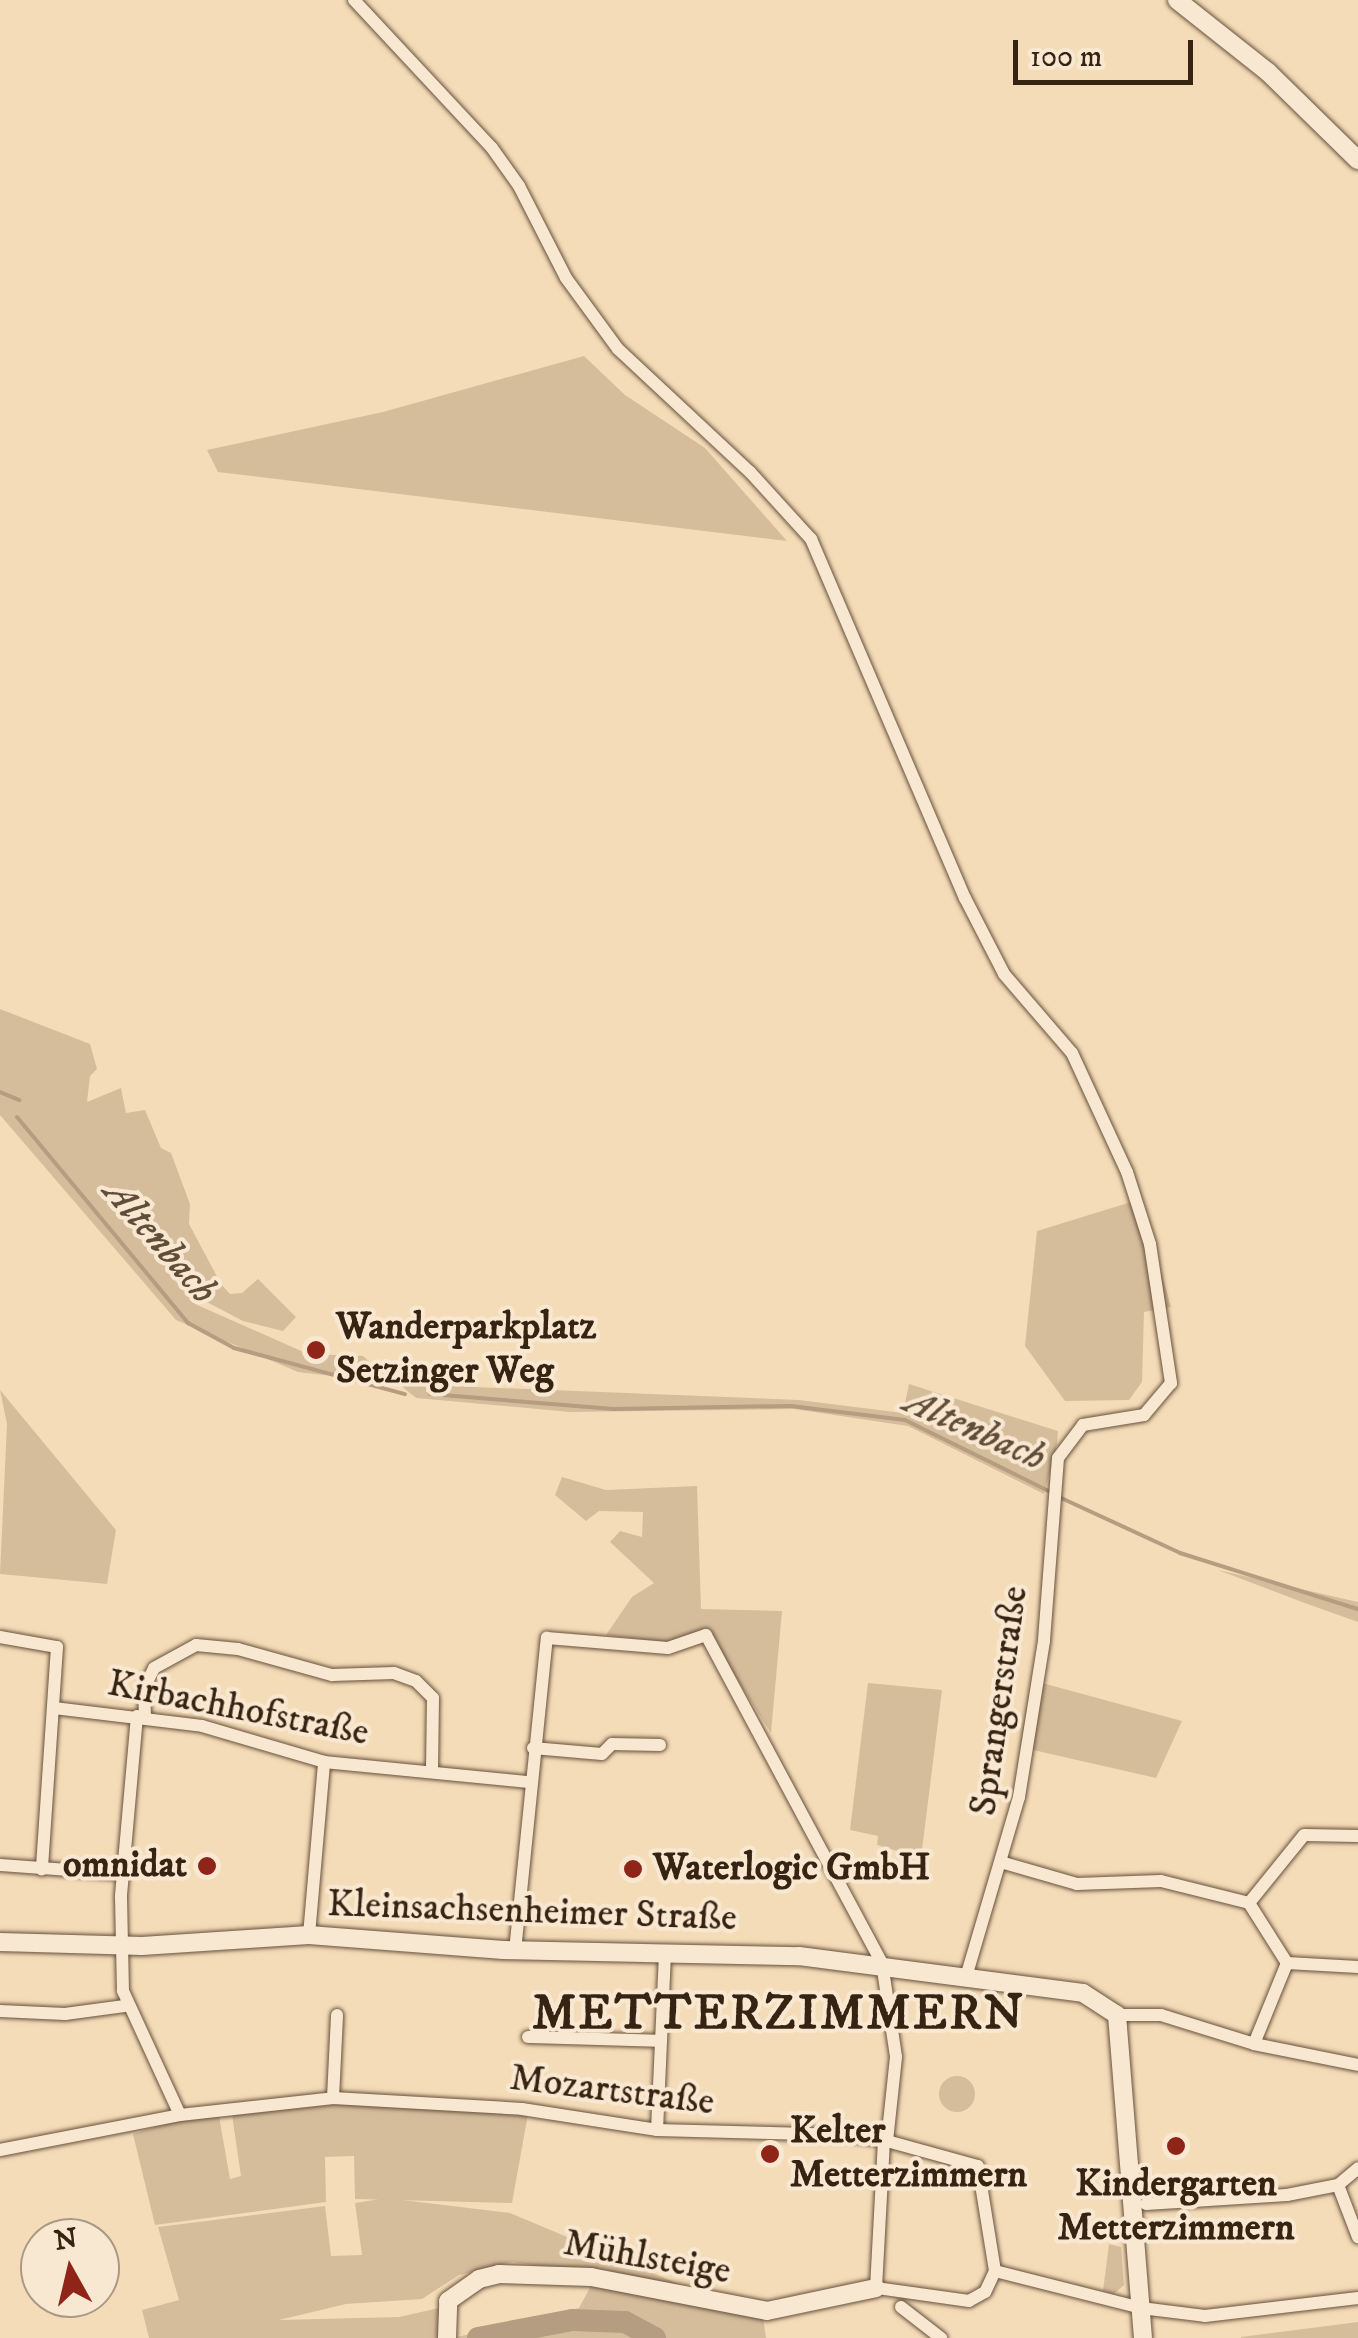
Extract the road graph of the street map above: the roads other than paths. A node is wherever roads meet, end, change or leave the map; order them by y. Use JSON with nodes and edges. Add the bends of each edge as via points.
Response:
{"nodes":[{"id":1,"x":354,"y":0,"type":"edge"},
{"id":2,"x":1177,"y":0,"type":"edge"},
{"id":3,"x":1358,"y":160,"type":"edge"},
{"id":4,"x":0,"y":1637,"type":"edge"},
{"id":5,"x":54,"y":1708,"type":"junction"},
{"id":6,"x":141,"y":1716,"type":"junction"},
{"id":7,"x":660,"y":1745,"type":"dead end"},
{"id":8,"x":533,"y":1748,"type":"junction"},
{"id":9,"x":324,"y":1762,"type":"junction"},
{"id":10,"x":432,"y":1771,"type":"junction"},
{"id":11,"x":529,"y":1782,"type":"junction"},
{"id":12,"x":1358,"y":1836,"type":"edge"},
{"id":13,"x":1004,"y":1863,"type":"junction"},
{"id":14,"x":0,"y":1865,"type":"edge"},
{"id":15,"x":42,"y":1868,"type":"junction"},
{"id":16,"x":122,"y":1874,"type":"junction"},
{"id":17,"x":1249,"y":1902,"type":"junction"},
{"id":18,"x":309,"y":1935,"type":"junction"},
{"id":19,"x":0,"y":1942,"type":"edge"},
{"id":20,"x":123,"y":1945,"type":"junction"},
{"id":21,"x":515,"y":1951,"type":"junction"},
{"id":22,"x":665,"y":1952,"type":"junction"},
{"id":23,"x":882,"y":1963,"type":"junction"},
{"id":24,"x":1288,"y":1963,"type":"junction"},
{"id":25,"x":1358,"y":1968,"type":"edge"},
{"id":26,"x":966,"y":1976,"type":"junction"},
{"id":27,"x":124,"y":2006,"type":"junction"},
{"id":28,"x":0,"y":2011,"type":"edge"},
{"id":29,"x":337,"y":2015,"type":"dead end"},
{"id":30,"x":1116,"y":2015,"type":"junction"},
{"id":31,"x":528,"y":2037,"type":"dead end"},
{"id":32,"x":660,"y":2040,"type":"junction"},
{"id":33,"x":1254,"y":2044,"type":"junction"},
{"id":34,"x":1358,"y":2066,"type":"edge"},
{"id":35,"x":332,"y":2098,"type":"junction"},
{"id":36,"x":180,"y":2115,"type":"junction"},
{"id":37,"x":657,"y":2130,"type":"junction"},
{"id":38,"x":886,"y":2141,"type":"junction"},
{"id":39,"x":0,"y":2150,"type":"edge"},
{"id":40,"x":1358,"y":2168,"type":"edge"},
{"id":41,"x":1338,"y":2185,"type":"junction"},
{"id":42,"x":1146,"y":2204,"type":"dead end"},
{"id":43,"x":1358,"y":2237,"type":"edge"},
{"id":44,"x":994,"y":2271,"type":"junction"},
{"id":45,"x":876,"y":2288,"type":"junction"},
{"id":46,"x":1358,"y":2298,"type":"edge"},
{"id":47,"x":902,"y":2307,"type":"dead end"},
{"id":48,"x":1141,"y":2308,"type":"junction"},
{"id":49,"x":448,"y":2338,"type":"edge"},
{"id":50,"x":942,"y":2338,"type":"edge"},
{"id":51,"x":1143,"y":2338,"type":"edge"}],
"edges":[{"from":1,"to":13,"type":"street","name":"Sprangerstraße","via":[[492,148],[520,186],[566,278],[618,349],[811,539],[972,913],[1004,974],[1072,1053],[1127,1172],[1150,1244],[1172,1370],[1166,1394],[1144,1415],[1075,1432],[1058,1458],[1044,1640]]},
{"from":2,"to":3,"type":"main road","via":[[1268,72]]},
{"from":4,"to":5,"type":"street","via":[[56,1644]]},
{"from":5,"to":6,"type":"street","name":"Kirbachhofstraße"},
{"from":5,"to":15,"type":"street"},
{"from":6,"to":9,"type":"street","name":"Kirbachhofstraße"},
{"from":6,"to":10,"type":"street","via":[[154,1668],[196,1645],[238,1649],[332,1675],[394,1673],[416,1681],[433,1698]]},
{"from":6,"to":16,"type":"street"},
{"from":7,"to":8,"type":"street","via":[[612,1744],[602,1754]]},
{"from":8,"to":11,"type":"street"},
{"from":8,"to":23,"type":"street","via":[[547,1638],[668,1648],[706,1635]]},
{"from":9,"to":10,"type":"street","name":"Kirbachhofstraße"},
{"from":9,"to":18,"type":"street"},
{"from":10,"to":11,"type":"street","name":"Kirbachhofstraße"},
{"from":11,"to":21,"type":"street"},
{"from":12,"to":17,"type":"street","via":[[1304,1835]]},
{"from":13,"to":17,"type":"street","via":[[1077,1884],[1161,1881]]},
{"from":13,"to":26,"type":"street","name":"Sprangerstraße"},
{"from":14,"to":15,"type":"street"},
{"from":15,"to":16,"type":"street"},
{"from":16,"to":20,"type":"street"},
{"from":17,"to":24,"type":"street"},
{"from":18,"to":20,"type":"main road","name":"Kleinsachsenheimer Straße"},
{"from":18,"to":21,"type":"main road","name":"Kleinsachsenheimer Straße"},
{"from":19,"to":20,"type":"main road","name":"Kleinsachsenheimer Straße"},
{"from":20,"to":27,"type":"street"},
{"from":21,"to":22,"type":"main road","name":"Kleinsachsenheimer Straße"},
{"from":22,"to":23,"type":"main road","name":"Kleinsachsenheimer Straße"},
{"from":22,"to":32,"type":"street"},
{"from":23,"to":26,"type":"main road","name":"Kleinsachsenheimer Straße"},
{"from":23,"to":38,"type":"street","via":[[896,2057]]},
{"from":24,"to":25,"type":"street"},
{"from":24,"to":33,"type":"street"},
{"from":26,"to":30,"type":"main road","name":"Kleinsachsenheimer Straße","via":[[1083,1993]]},
{"from":27,"to":28,"type":"street"},
{"from":27,"to":36,"type":"street"},
{"from":29,"to":35,"type":"street"},
{"from":30,"to":33,"type":"street","via":[[1151,2013]]},
{"from":30,"to":48,"type":"main road"},
{"from":31,"to":32,"type":"street"},
{"from":32,"to":37,"type":"street"},
{"from":33,"to":34,"type":"street"},
{"from":35,"to":36,"type":"street","name":"Mozartstraße"},
{"from":35,"to":37,"type":"street","name":"Mozartstraße","via":[[522,2109]]},
{"from":36,"to":39,"type":"street","name":"Mozartstraße"},
{"from":37,"to":38,"type":"street","name":"Mozartstraße"},
{"from":38,"to":44,"type":"street","name":"Mozartstraße","via":[[978,2166]]},
{"from":38,"to":45,"type":"street"},
{"from":40,"to":41,"type":"street"},
{"from":41,"to":42,"type":"street"},
{"from":41,"to":43,"type":"street"},
{"from":44,"to":45,"type":"street","via":[[985,2292],[969,2301]]},
{"from":44,"to":48,"type":"street"},
{"from":45,"to":49,"type":"main road","name":"Mühlsteige","via":[[767,2312],[656,2287],[528,2271],[478,2278],[448,2301]]},
{"from":46,"to":48,"type":"street","via":[[1262,2314]]},
{"from":47,"to":50,"type":"street"},
{"from":48,"to":51,"type":"main road"}]}
